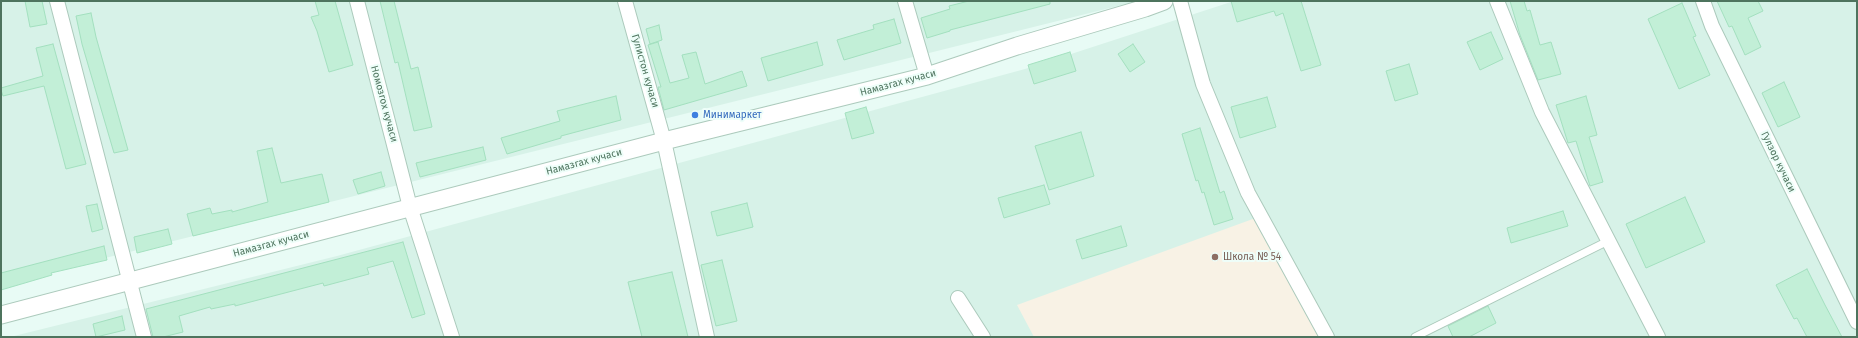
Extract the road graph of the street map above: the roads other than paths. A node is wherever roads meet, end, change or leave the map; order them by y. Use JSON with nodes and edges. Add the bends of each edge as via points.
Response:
{"nodes":[{"id":1,"x":57,"y":1,"type":"edge"},
{"id":2,"x":357,"y":1,"type":"edge"},
{"id":3,"x":625,"y":1,"type":"edge"},
{"id":4,"x":904,"y":1,"type":"edge"},
{"id":5,"x":1164,"y":1,"type":"edge"},
{"id":6,"x":1180,"y":1,"type":"edge"},
{"id":7,"x":1497,"y":1,"type":"edge"},
{"id":8,"x":1703,"y":1,"type":"edge"},
{"id":9,"x":927,"y":76,"type":"junction"},
{"id":10,"x":664,"y":141,"type":"junction"},
{"id":11,"x":410,"y":207,"type":"junction"},
{"id":12,"x":1608,"y":241,"type":"junction"},
{"id":13,"x":129,"y":281,"type":"junction"},
{"id":14,"x":958,"y":298,"type":"dead end"},
{"id":15,"x":1,"y":315,"type":"edge"},
{"id":16,"x":1857,"y":322,"type":"edge"},
{"id":17,"x":144,"y":337,"type":"edge"},
{"id":18,"x":452,"y":337,"type":"edge"},
{"id":19,"x":707,"y":337,"type":"edge"},
{"id":20,"x":983,"y":337,"type":"edge"},
{"id":21,"x":1327,"y":337,"type":"edge"},
{"id":22,"x":1415,"y":337,"type":"edge"},
{"id":23,"x":1658,"y":337,"type":"edge"}],
"edges":[{"from":1,"to":13,"type":"street"},
{"from":2,"to":11,"type":"street","name":"Номозгох кучаси"},
{"from":3,"to":10,"type":"street","name":"Гулистон кучаси"},
{"from":4,"to":9,"type":"street"},
{"from":5,"to":9,"type":"street","name":"Намазгах кучаси"},
{"from":6,"to":21,"type":"street","via":[[1203,84],[1248,192]]},
{"from":7,"to":12,"type":"street","via":[[1542,112]]},
{"from":8,"to":16,"type":"street","name":"Гулзор кучаси","via":[[1715,33]]},
{"from":9,"to":10,"type":"street","name":"Намазгах кучаси"},
{"from":10,"to":11,"type":"street","name":"Намазгах кучаси"},
{"from":10,"to":19,"type":"street","name":"Гулистон кучаси"},
{"from":11,"to":13,"type":"street","name":"Намазгах кучаси"},
{"from":11,"to":18,"type":"street","name":"Номозгох кучаси"},
{"from":12,"to":22,"type":"lane"},
{"from":12,"to":23,"type":"street"},
{"from":13,"to":15,"type":"street","name":"Намазгах кучаси"},
{"from":13,"to":17,"type":"street"},
{"from":14,"to":20,"type":"street"}]}
